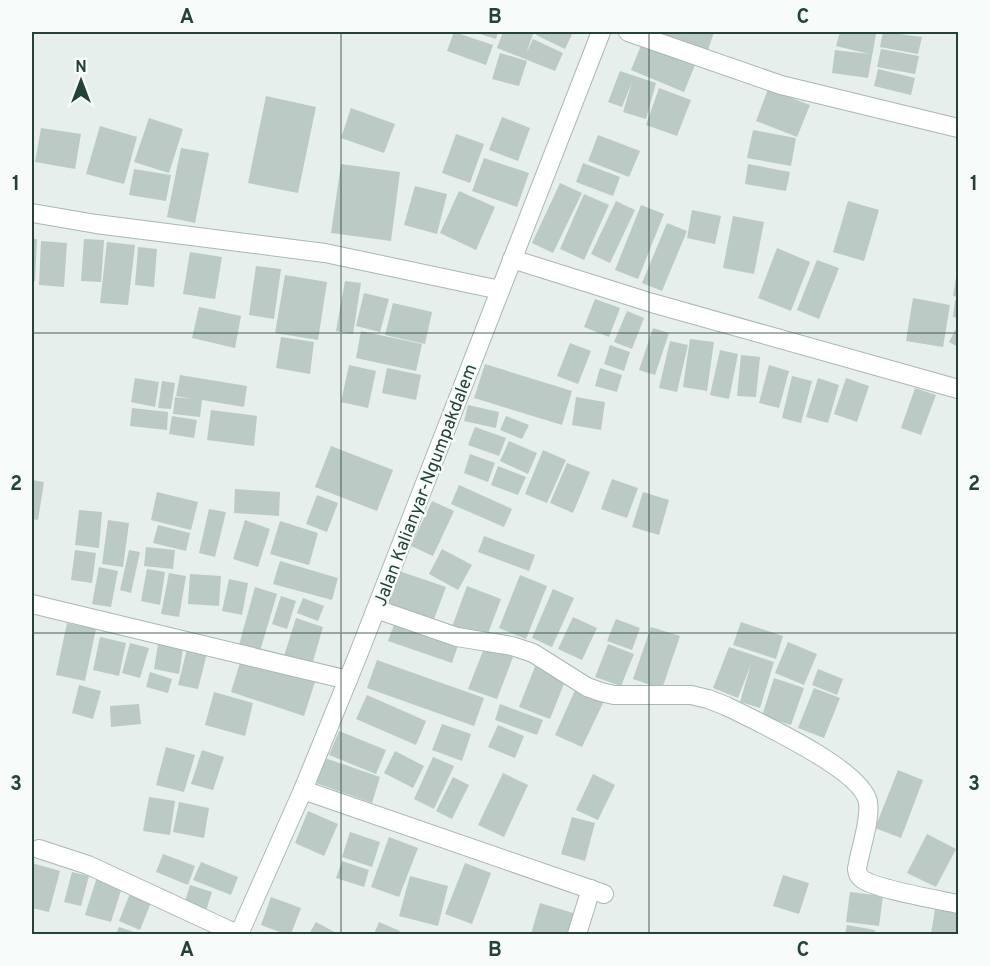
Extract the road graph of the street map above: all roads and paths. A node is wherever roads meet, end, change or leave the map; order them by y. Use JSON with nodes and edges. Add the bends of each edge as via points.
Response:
{"nodes":[{"id":1,"x":601,"y":32,"type":"edge"},
{"id":2,"x":628,"y":32,"type":"edge"},
{"id":3,"x":958,"y":128,"type":"edge"},
{"id":4,"x":32,"y":213,"type":"edge"},
{"id":5,"x":512,"y":259,"type":"junction"},
{"id":6,"x":500,"y":290,"type":"junction"},
{"id":7,"x":958,"y":389,"type":"edge"},
{"id":8,"x":32,"y":604,"type":"edge"},
{"id":9,"x":376,"y":609,"type":"junction"},
{"id":10,"x":348,"y":680,"type":"junction"},
{"id":11,"x":303,"y":790,"type":"junction"},
{"id":12,"x":39,"y":849,"type":"dead end"},
{"id":13,"x":958,"y":904,"type":"edge"},
{"id":14,"x":232,"y":932,"type":"edge"},
{"id":15,"x":577,"y":934,"type":"edge"}],
"edges":[{"from":1,"to":5,"type":"street","name":"Jalan Kalianyar-Ngumpakdalem"},
{"from":2,"to":3,"type":"street","via":[[781,85]]},
{"from":4,"to":6,"type":"street","via":[[325,253]]},
{"from":5,"to":6,"type":"street","name":"Jalan Kalianyar-Ngumpakdalem"},
{"from":5,"to":7,"type":"street","via":[[652,303]]},
{"from":6,"to":9,"type":"street","name":"Jalan Kalianyar-Ngumpakdalem"},
{"from":8,"to":10,"type":"street"},
{"from":9,"to":10,"type":"street","name":"Jalan Kalianyar-Ngumpakdalem"},
{"from":9,"to":13,"type":"street","via":[[456,637],[532,652],[601,692],[691,695],[756,721],[835,765],[866,795],[868,815],[857,869],[861,877],[910,894]]},
{"from":10,"to":11,"type":"street","name":"Jalan Kalianyar-Ngumpakdalem"},
{"from":11,"to":14,"type":"street","name":"Jalan Kalianyar-Ngumpakdalem"},
{"from":11,"to":15,"type":"street","via":[[597,891]]},
{"from":12,"to":14,"type":"street","via":[[88,865]]}]}
